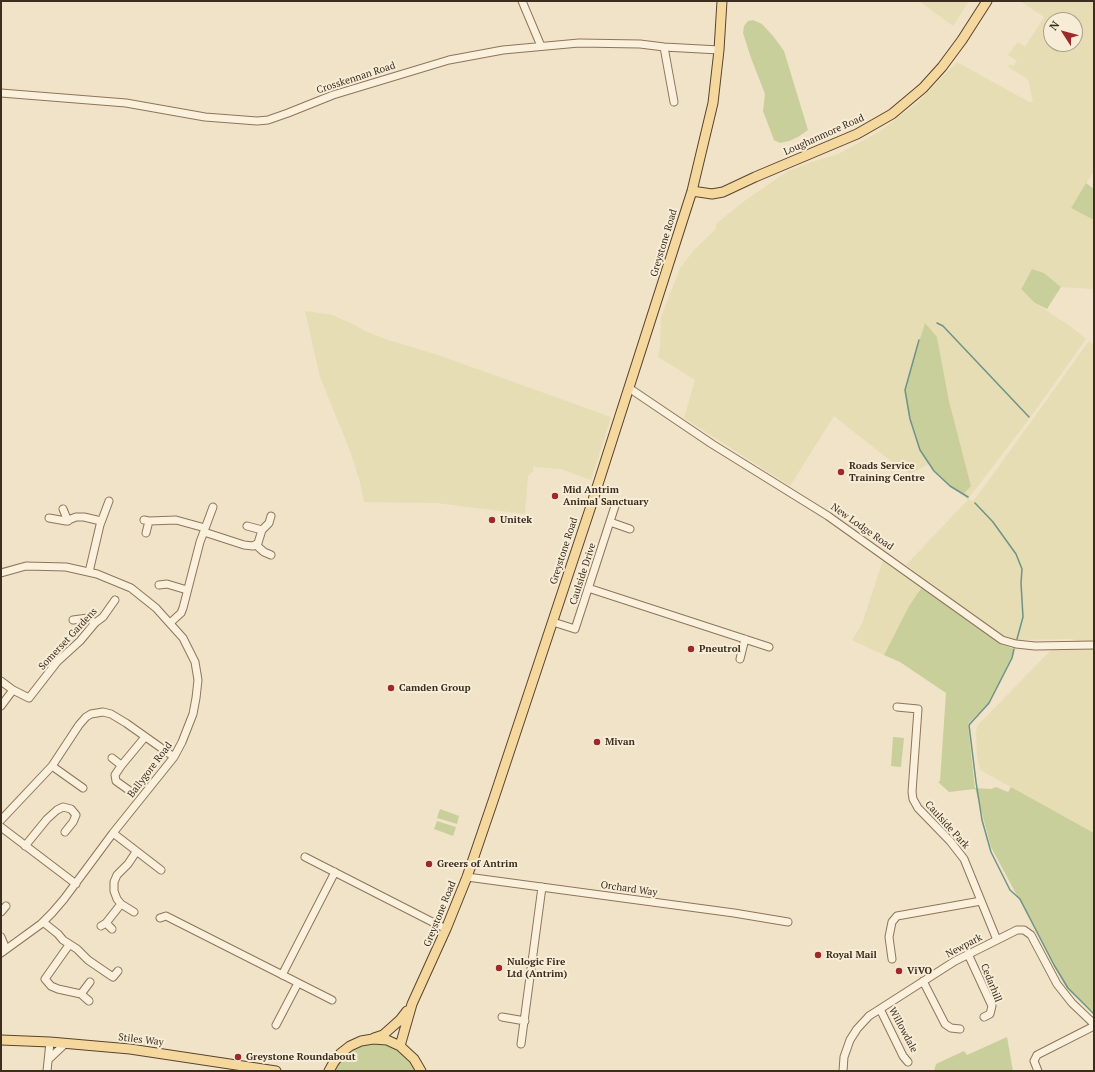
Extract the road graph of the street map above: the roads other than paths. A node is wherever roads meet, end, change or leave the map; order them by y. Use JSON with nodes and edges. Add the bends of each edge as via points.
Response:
{"nodes":[{"id":1,"x":522,"y":1,"type":"edge"},
{"id":2,"x":722,"y":1,"type":"edge"},
{"id":3,"x":987,"y":1,"type":"edge"},
{"id":4,"x":541,"y":46,"type":"junction"},
{"id":5,"x":664,"y":47,"type":"junction"},
{"id":6,"x":719,"y":50,"type":"junction"},
{"id":7,"x":1,"y":93,"type":"edge"},
{"id":8,"x":674,"y":102,"type":"dead end"},
{"id":9,"x":692,"y":191,"type":"junction"},
{"id":10,"x":629,"y":388,"type":"junction"},
{"id":11,"x":109,"y":501,"type":"dead end"},
{"id":12,"x":616,"y":503,"type":"dead end"},
{"id":13,"x":213,"y":507,"type":"dead end"},
{"id":14,"x":63,"y":509,"type":"dead end"},
{"id":15,"x":271,"y":516,"type":"dead end"},
{"id":16,"x":49,"y":518,"type":"dead end"},
{"id":17,"x":68,"y":521,"type":"junction"},
{"id":18,"x":101,"y":521,"type":"junction"},
{"id":19,"x":610,"y":522,"type":"junction"},
{"id":20,"x":247,"y":526,"type":"dead end"},
{"id":21,"x":630,"y":529,"type":"dead end"},
{"id":22,"x":205,"y":530,"type":"junction"},
{"id":23,"x":262,"y":530,"type":"junction"},
{"id":24,"x":146,"y":533,"type":"dead end"},
{"id":25,"x":256,"y":545,"type":"junction"},
{"id":26,"x":271,"y":555,"type":"dead end"},
{"id":27,"x":89,"y":572,"type":"junction"},
{"id":28,"x":1,"y":573,"type":"edge"},
{"id":29,"x":159,"y":585,"type":"dead end"},
{"id":30,"x":588,"y":588,"type":"junction"},
{"id":31,"x":187,"y":590,"type":"junction"},
{"id":32,"x":115,"y":600,"type":"dead end"},
{"id":33,"x":73,"y":620,"type":"dead end"},
{"id":34,"x":170,"y":622,"type":"junction"},
{"id":35,"x":553,"y":622,"type":"junction"},
{"id":36,"x":95,"y":623,"type":"junction"},
{"id":37,"x":745,"y":639,"type":"junction"},
{"id":38,"x":1094,"y":645,"type":"edge"},
{"id":39,"x":769,"y":646,"type":"dead end"},
{"id":40,"x":740,"y":659,"type":"dead end"},
{"id":41,"x":1,"y":681,"type":"edge"},
{"id":42,"x":13,"y":690,"type":"junction"},
{"id":43,"x":1,"y":706,"type":"edge"},
{"id":44,"x":897,"y":707,"type":"dead end"},
{"id":45,"x":144,"y":737,"type":"junction"},
{"id":46,"x":174,"y":757,"type":"junction"},
{"id":47,"x":112,"y":758,"type":"dead end"},
{"id":48,"x":121,"y":765,"type":"junction"},
{"id":49,"x":52,"y":766,"type":"junction"},
{"id":50,"x":83,"y":788,"type":"dead end"},
{"id":51,"x":130,"y":791,"type":"dead end"},
{"id":52,"x":1,"y":820,"type":"edge"},
{"id":53,"x":1,"y":828,"type":"edge"},
{"id":54,"x":65,"y":832,"type":"dead end"},
{"id":55,"x":113,"y":833,"type":"junction"},
{"id":56,"x":25,"y":846,"type":"junction"},
{"id":57,"x":136,"y":852,"type":"junction"},
{"id":58,"x":305,"y":857,"type":"dead end"},
{"id":59,"x":162,"y":861,"type":"dead end"},
{"id":60,"x":335,"y":872,"type":"junction"},
{"id":61,"x":467,"y":877,"type":"junction"},
{"id":62,"x":76,"y":884,"type":"junction"},
{"id":63,"x":542,"y":887,"type":"junction"},
{"id":64,"x":981,"y":901,"type":"junction"},
{"id":65,"x":121,"y":904,"type":"junction"},
{"id":66,"x":6,"y":906,"type":"dead end"},
{"id":67,"x":1,"y":912,"type":"edge"},
{"id":68,"x":134,"y":912,"type":"dead end"},
{"id":69,"x":160,"y":918,"type":"dead end"},
{"id":70,"x":44,"y":922,"type":"junction"},
{"id":71,"x":788,"y":922,"type":"dead end"},
{"id":72,"x":112,"y":929,"type":"dead end"},
{"id":73,"x":446,"y":929,"type":"junction"},
{"id":74,"x":1,"y":937,"type":"edge"},
{"id":75,"x":997,"y":940,"type":"junction"},
{"id":76,"x":69,"y":945,"type":"junction"},
{"id":77,"x":3,"y":951,"type":"edge"},
{"id":78,"x":968,"y":954,"type":"junction"},
{"id":79,"x":892,"y":959,"type":"dead end"},
{"id":80,"x":118,"y":971,"type":"dead end"},
{"id":81,"x":282,"y":975,"type":"junction"},
{"id":82,"x":923,"y":981,"type":"junction"},
{"id":83,"x":90,"y":982,"type":"dead end"},
{"id":84,"x":298,"y":982,"type":"junction"},
{"id":85,"x":81,"y":994,"type":"junction"},
{"id":86,"x":89,"y":1000,"type":"dead end"},
{"id":87,"x":332,"y":1000,"type":"dead end"},
{"id":88,"x":412,"y":1004,"type":"junction"},
{"id":89,"x":880,"y":1009,"type":"junction"},
{"id":90,"x":502,"y":1017,"type":"dead end"},
{"id":91,"x":984,"y":1017,"type":"dead end"},
{"id":92,"x":525,"y":1021,"type":"junction"},
{"id":93,"x":276,"y":1025,"type":"dead end"},
{"id":94,"x":1094,"y":1025,"type":"edge"},
{"id":95,"x":960,"y":1028,"type":"dead end"},
{"id":96,"x":373,"y":1039,"type":"junction"},
{"id":97,"x":1,"y":1040,"type":"edge"},
{"id":98,"x":50,"y":1042,"type":"junction"},
{"id":99,"x":66,"y":1043,"type":"junction"},
{"id":100,"x":522,"y":1044,"type":"dead end"},
{"id":101,"x":400,"y":1046,"type":"junction"},
{"id":102,"x":48,"y":1059,"type":"junction"},
{"id":103,"x":908,"y":1062,"type":"dead end"},
{"id":104,"x":47,"y":1071,"type":"edge"},
{"id":105,"x":276,"y":1071,"type":"edge"},
{"id":106,"x":329,"y":1071,"type":"edge"},
{"id":107,"x":421,"y":1071,"type":"edge"},
{"id":108,"x":843,"y":1071,"type":"edge"},
{"id":109,"x":1038,"y":1071,"type":"edge"}],
"edges":[{"from":1,"to":4,"type":"street"},
{"from":2,"to":6,"type":"main road","name":"Greystone Road"},
{"from":3,"to":9,"type":"main road","name":"Loughanmore Road","via":[[954,52],[902,107],[857,134],[723,192],[712,194]]},
{"from":4,"to":5,"type":"street","name":"Crosskennan Road","via":[[579,43]]},
{"from":4,"to":7,"type":"street","name":"Crosskennan Road","via":[[449,60],[333,94],[288,113],[257,121],[205,117],[126,103]]},
{"from":5,"to":6,"type":"street","name":"Crosskennan Road"},
{"from":5,"to":8,"type":"street"},
{"from":6,"to":9,"type":"main road","name":"Greystone Road","via":[[714,103]]},
{"from":9,"to":10,"type":"main road","name":"Greystone Road"},
{"from":10,"to":35,"type":"main road","name":"Greystone Road"},
{"from":10,"to":38,"type":"street","name":"New Lodge Road","via":[[712,444],[828,516],[1002,640],[1035,646]]},
{"from":11,"to":18,"type":"street"},
{"from":12,"to":19,"type":"street","name":"Caulside Drive"},
{"from":13,"to":22,"type":"street"},
{"from":14,"to":17,"type":"street"},
{"from":15,"to":23,"type":"street","via":[[269,523]]},
{"from":16,"to":17,"type":"street"},
{"from":17,"to":18,"type":"street","via":[[80,517]]},
{"from":18,"to":27,"type":"street"},
{"from":19,"to":21,"type":"street"},
{"from":19,"to":30,"type":"street","name":"Caulside Drive"},
{"from":20,"to":23,"type":"street"},
{"from":22,"to":24,"type":"street","via":[[176,520],[146,521]]},
{"from":22,"to":25,"type":"street","via":[[244,545]]},
{"from":22,"to":31,"type":"street"},
{"from":23,"to":25,"type":"street"},
{"from":25,"to":26,"type":"street"},
{"from":27,"to":28,"type":"street","name":"Ballygore Road","via":[[66,567],[26,566]]},
{"from":27,"to":34,"type":"street","name":"Ballygore Road","via":[[134,590]]},
{"from":29,"to":31,"type":"street","via":[[167,584]]},
{"from":30,"to":35,"type":"street","name":"Caulside Drive","via":[[575,629]]},
{"from":30,"to":37,"type":"street"},
{"from":31,"to":34,"type":"street","via":[[182,610]]},
{"from":32,"to":36,"type":"street","name":"Somerset Gardens"},
{"from":33,"to":36,"type":"street","via":[[88,618]]},
{"from":34,"to":46,"type":"street","name":"Ballygore Road","via":[[191,651],[198,680],[193,714]]},
{"from":35,"to":61,"type":"main road","name":"Greystone Road"},
{"from":36,"to":42,"type":"street","name":"Somerset Gardens","via":[[57,662],[29,698]]},
{"from":37,"to":39,"type":"street"},
{"from":37,"to":40,"type":"street"},
{"from":41,"to":42,"type":"street"},
{"from":42,"to":43,"type":"street"},
{"from":44,"to":64,"type":"street","name":"Caulside Park","via":[[918,709],[913,799],[918,808],[964,859]]},
{"from":45,"to":46,"type":"street"},
{"from":45,"to":48,"type":"street"},
{"from":45,"to":49,"type":"street","via":[[111,714],[97,712],[82,721]]},
{"from":46,"to":55,"type":"street","name":"Ballygore Road"},
{"from":47,"to":48,"type":"street"},
{"from":48,"to":51,"type":"street","via":[[115,775],[116,781]]},
{"from":49,"to":50,"type":"street"},
{"from":49,"to":52,"type":"street"},
{"from":53,"to":56,"type":"street"},
{"from":54,"to":56,"type":"street","via":[[76,815],[71,809],[63,807],[47,819]]},
{"from":55,"to":57,"type":"street"},
{"from":55,"to":62,"type":"street","name":"Ballygore Road"},
{"from":56,"to":62,"type":"street"},
{"from":57,"to":59,"type":"street","via":[[158,869]]},
{"from":57,"to":65,"type":"street","via":[[114,882],[114,891]]},
{"from":58,"to":60,"type":"street"},
{"from":60,"to":73,"type":"street"},
{"from":60,"to":81,"type":"street"},
{"from":61,"to":63,"type":"street","name":"Orchard Way"},
{"from":61,"to":73,"type":"main road","name":"Greystone Road"},
{"from":62,"to":70,"type":"street","name":"Ballygore Road"},
{"from":63,"to":71,"type":"street","name":"Orchard Way"},
{"from":63,"to":92,"type":"street"},
{"from":64,"to":75,"type":"street","name":"Caulside Park"},
{"from":64,"to":79,"type":"street","via":[[897,916],[892,922],[889,937]]},
{"from":65,"to":68,"type":"street"},
{"from":65,"to":72,"type":"street","via":[[104,925]]},
{"from":66,"to":67,"type":"street"},
{"from":69,"to":81,"type":"street","via":[[166,916]]},
{"from":70,"to":76,"type":"street"},
{"from":70,"to":77,"type":"street","name":"Ballygore Road"},
{"from":73,"to":88,"type":"main road","name":"Greystone Road"},
{"from":74,"to":77,"type":"street"},
{"from":75,"to":78,"type":"street","name":"Newpark"},
{"from":75,"to":94,"type":"street","name":"Newpark","via":[[1017,930],[1029,933],[1057,984]]},
{"from":76,"to":80,"type":"street","via":[[113,977]]},
{"from":76,"to":85,"type":"street","via":[[45,979],[58,989]]},
{"from":78,"to":82,"type":"street","name":"Newpark"},
{"from":78,"to":91,"type":"street","name":"Cedarhill","via":[[992,1006],[991,1013]]},
{"from":81,"to":84,"type":"street"},
{"from":82,"to":89,"type":"street","name":"Newpark"},
{"from":82,"to":95,"type":"street","via":[[946,1024],[951,1028]]},
{"from":83,"to":85,"type":"street"},
{"from":84,"to":87,"type":"street"},
{"from":84,"to":93,"type":"street"},
{"from":85,"to":86,"type":"street"},
{"from":88,"to":96,"type":"main road","name":"Greystone Road","via":[[400,1020],[383,1035]]},
{"from":88,"to":101,"type":"main road","name":"Greystone Road"},
{"from":89,"to":103,"type":"street","name":"Willowdale"},
{"from":89,"to":108,"type":"street","name":"Newpark","via":[[861,1024],[850,1040],[844,1057]]},
{"from":90,"to":92,"type":"street"},
{"from":92,"to":100,"type":"street"},
{"from":94,"to":109,"type":"street","via":[[1037,1055],[1034,1061]]},
{"from":96,"to":101,"type":"main road","via":[[387,1040]]},
{"from":96,"to":106,"type":"main road","via":[[350,1046],[341,1053]]},
{"from":97,"to":98,"type":"main road","name":"Stiles Way"},
{"from":98,"to":99,"type":"main road","name":"Stiles Way"},
{"from":98,"to":102,"type":"street"},
{"from":99,"to":102,"type":"street"},
{"from":99,"to":105,"type":"main road","name":"Stiles Way","via":[[130,1049]]},
{"from":101,"to":107,"type":"main road","via":[[414,1059]]},
{"from":102,"to":104,"type":"street"}]}
